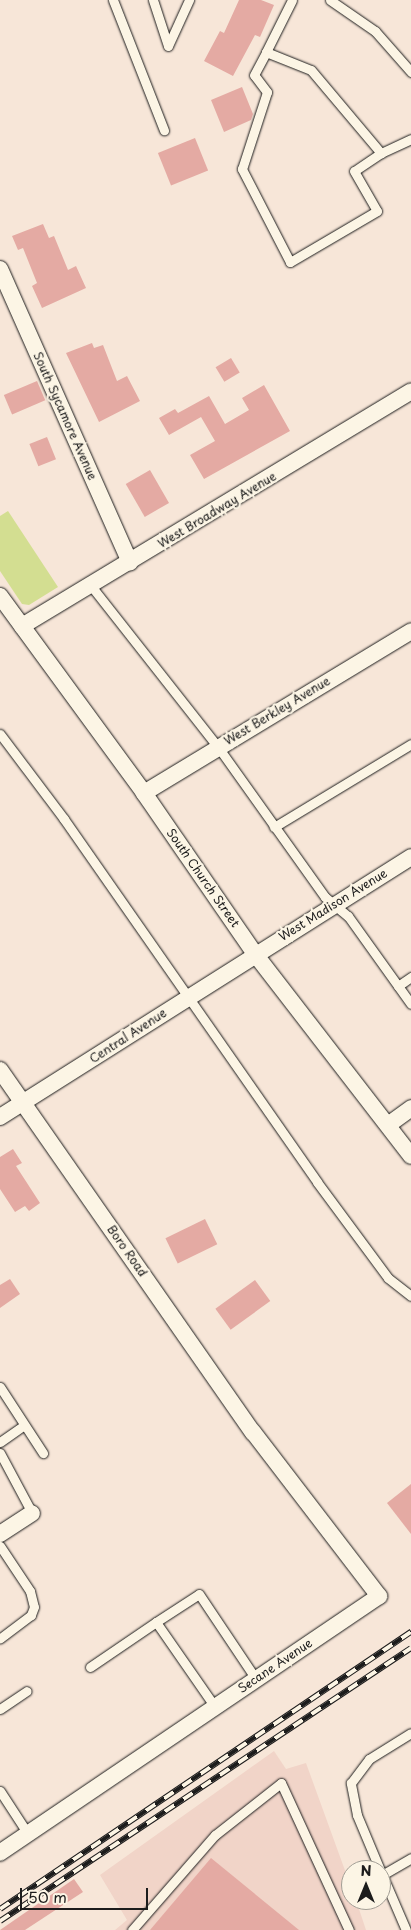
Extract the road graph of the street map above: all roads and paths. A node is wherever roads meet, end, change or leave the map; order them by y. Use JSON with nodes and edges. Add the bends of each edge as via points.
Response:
{"nodes":[{"id":1,"x":113,"y":0,"type":"edge"},
{"id":2,"x":153,"y":0,"type":"edge"},
{"id":3,"x":189,"y":0,"type":"edge"},
{"id":4,"x":292,"y":0,"type":"edge"},
{"id":5,"x":330,"y":0,"type":"edge"},
{"id":6,"x":266,"y":52,"type":"junction"},
{"id":7,"x":411,"y":72,"type":"edge"},
{"id":8,"x":164,"y":130,"type":"dead end"},
{"id":9,"x":411,"y":138,"type":"edge"},
{"id":10,"x":381,"y":153,"type":"junction"},
{"id":11,"x":0,"y":269,"type":"edge"},
{"id":12,"x":4,"y":292,"type":"edge"},
{"id":13,"x":411,"y":392,"type":"edge"},
{"id":14,"x":130,"y":563,"type":"junction"},
{"id":15,"x":92,"y":587,"type":"junction"},
{"id":16,"x":0,"y":596,"type":"edge"},
{"id":17,"x":22,"y":626,"type":"junction"},
{"id":18,"x":411,"y":631,"type":"edge"},
{"id":19,"x":0,"y":734,"type":"edge"},
{"id":20,"x":411,"y":744,"type":"edge"},
{"id":21,"x":218,"y":747,"type":"junction"},
{"id":22,"x":144,"y":793,"type":"junction"},
{"id":23,"x":274,"y":827,"type":"junction"},
{"id":24,"x":411,"y":857,"type":"edge"},
{"id":25,"x":334,"y":905,"type":"junction"},
{"id":26,"x":255,"y":954,"type":"junction"},
{"id":27,"x":411,"y":977,"type":"edge"},
{"id":28,"x":398,"y":986,"type":"junction"},
{"id":29,"x":188,"y":997,"type":"junction"},
{"id":30,"x":411,"y":1004,"type":"edge"},
{"id":31,"x":0,"y":1070,"type":"edge"},
{"id":32,"x":23,"y":1103,"type":"junction"},
{"id":33,"x":411,"y":1108,"type":"edge"},
{"id":34,"x":0,"y":1117,"type":"edge"},
{"id":35,"x":388,"y":1125,"type":"junction"},
{"id":36,"x":411,"y":1156,"type":"edge"},
{"id":37,"x":411,"y":1296,"type":"edge"},
{"id":38,"x":0,"y":1387,"type":"edge"},
{"id":39,"x":24,"y":1425,"type":"junction"},
{"id":40,"x":253,"y":1432,"type":"joint"},
{"id":41,"x":0,"y":1442,"type":"edge"},
{"id":42,"x":0,"y":1453,"type":"edge"},
{"id":43,"x":43,"y":1453,"type":"dead end"},
{"id":44,"x":32,"y":1513,"type":"joint"},
{"id":45,"x":0,"y":1534,"type":"edge"},
{"id":46,"x":0,"y":1546,"type":"edge"},
{"id":47,"x":156,"y":1622,"type":"junction"},
{"id":48,"x":0,"y":1638,"type":"edge"},
{"id":49,"x":90,"y":1667,"type":"dead end"},
{"id":50,"x":256,"y":1679,"type":"junction"},
{"id":51,"x":27,"y":1691,"type":"dead end"},
{"id":52,"x":215,"y":1707,"type":"junction"},
{"id":53,"x":0,"y":1709,"type":"edge"},
{"id":54,"x":411,"y":1733,"type":"edge"},
{"id":55,"x":0,"y":1791,"type":"edge"},
{"id":56,"x":28,"y":1834,"type":"junction"},
{"id":57,"x":0,"y":1852,"type":"edge"},
{"id":58,"x":411,"y":1858,"type":"edge"},
{"id":59,"x":376,"y":1860,"type":"edge"},
{"id":60,"x":391,"y":1867,"type":"edge"},
{"id":61,"x":391,"y":1895,"type":"edge"},
{"id":62,"x":132,"y":1930,"type":"edge"},
{"id":63,"x":349,"y":1930,"type":"edge"},
{"id":64,"x":406,"y":1930,"type":"edge"}],
"edges":[{"from":1,"to":8,"type":"lane"},
{"from":2,"to":3,"type":"lane","via":[[168,46]]},
{"from":4,"to":6,"type":"lane"},
{"from":5,"to":7,"type":"lane","via":[[375,32]]},
{"from":6,"to":10,"type":"lane","via":[[311,70]]},
{"from":6,"to":10,"type":"lane","via":[[254,75],[266,92],[242,169],[290,262],[377,211],[354,172]]},
{"from":9,"to":10,"type":"lane"},
{"from":11,"to":12,"type":"street","name":"South Sycamore Avenue"},
{"from":12,"to":14,"type":"street","name":"South Sycamore Avenue"},
{"from":13,"to":14,"type":"street","name":"West Broadway Avenue"},
{"from":14,"to":15,"type":"street","name":"West Broadway Avenue"},
{"from":15,"to":17,"type":"street","name":"West Broadway Avenue"},
{"from":15,"to":21,"type":"lane"},
{"from":16,"to":17,"type":"street","name":"South Church Street"},
{"from":17,"to":22,"type":"street","name":"South Church Street"},
{"from":18,"to":21,"type":"street","name":"West Berkley Avenue"},
{"from":19,"to":29,"type":"lane","via":[[64,818]]},
{"from":20,"to":23,"type":"lane"},
{"from":21,"to":22,"type":"street","name":"West Berkley Avenue"},
{"from":21,"to":23,"type":"lane"},
{"from":22,"to":26,"type":"street","name":"South Church Street"},
{"from":23,"to":25,"type":"lane"},
{"from":24,"to":25,"type":"street","name":"West Madison Avenue"},
{"from":25,"to":26,"type":"street","name":"West Madison Avenue"},
{"from":25,"to":28,"type":"lane","via":[[348,916]]},
{"from":26,"to":29,"type":"street","name":"Central Avenue"},
{"from":26,"to":35,"type":"street","name":"South Church Street"},
{"from":27,"to":28,"type":"lane"},
{"from":28,"to":30,"type":"lane"},
{"from":29,"to":32,"type":"street","name":"Central Avenue"},
{"from":29,"to":37,"type":"lane","via":[[369,1253],[388,1278]]},
{"from":31,"to":32,"type":"street","name":"Boro Road"},
{"from":32,"to":34,"type":"street","name":"Central Avenue"},
{"from":32,"to":40,"type":"street","name":"Boro Road"},
{"from":33,"to":35,"type":"street"},
{"from":35,"to":36,"type":"street","name":"South Church Street"},
{"from":38,"to":39,"type":"lane"},
{"from":39,"to":41,"type":"lane"},
{"from":39,"to":43,"type":"lane"},
{"from":40,"to":50,"type":"street","name":"Secane Avenue","via":[[379,1596]]},
{"from":42,"to":44,"type":"lane"},
{"from":44,"to":45,"type":"street"},
{"from":46,"to":48,"type":"lane","via":[[30,1591],[34,1607],[31,1615]]},
{"from":47,"to":49,"type":"lane"},
{"from":47,"to":50,"type":"lane","via":[[199,1594]]},
{"from":47,"to":52,"type":"lane"},
{"from":50,"to":52,"type":"street","name":"Secane Avenue"},
{"from":51,"to":53,"type":"lane"},
{"from":52,"to":56,"type":"street","name":"Secane Avenue"},
{"from":54,"to":59,"type":"lane","via":[[369,1758],[351,1783],[357,1814]]},
{"from":55,"to":56,"type":"lane"},
{"from":56,"to":57,"type":"street","name":"Secane Avenue"},
{"from":58,"to":60,"type":"lane"},
{"from":61,"to":64,"type":"lane"},
{"from":62,"to":63,"type":"lane","via":[[215,1835],[281,1783]]}]}
